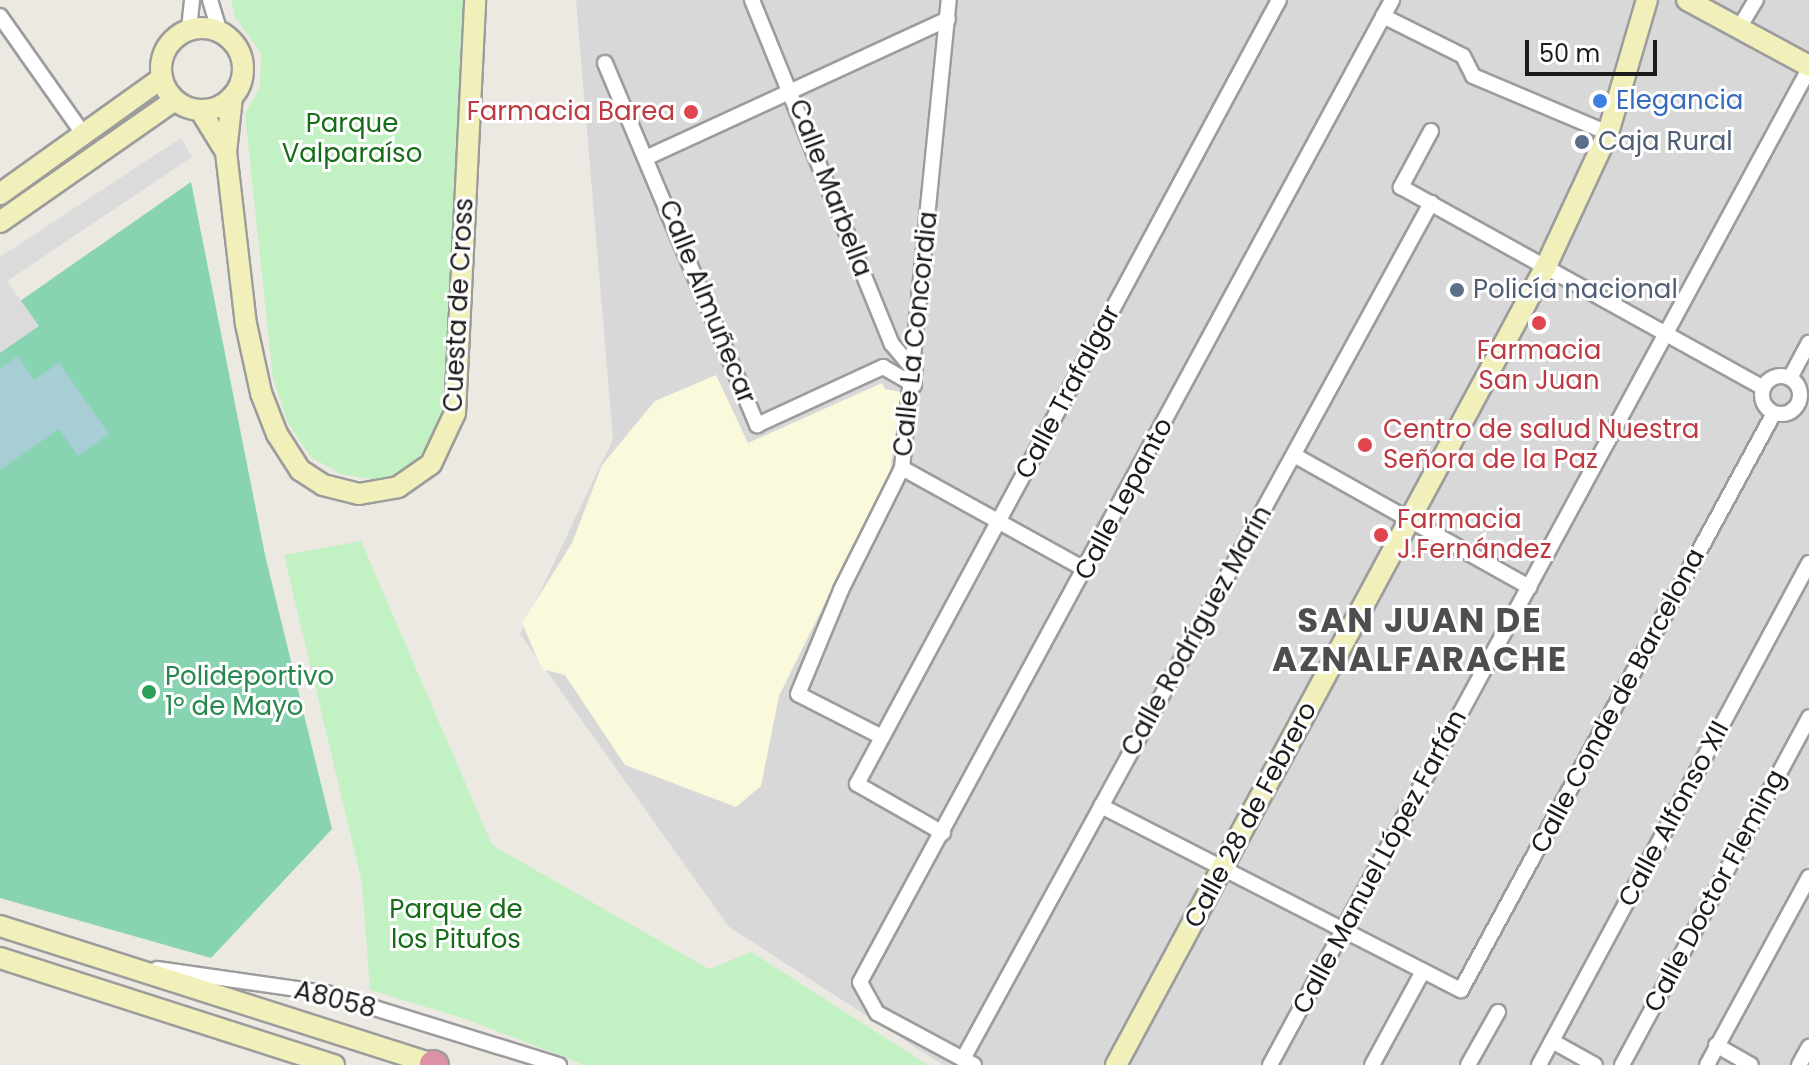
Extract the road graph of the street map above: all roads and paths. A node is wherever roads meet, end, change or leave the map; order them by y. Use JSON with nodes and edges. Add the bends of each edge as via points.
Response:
{"nodes":[{"id":1,"x":192,"y":0,"type":"edge"},
{"id":2,"x":210,"y":0,"type":"edge"},
{"id":3,"x":475,"y":0,"type":"edge"},
{"id":4,"x":752,"y":0,"type":"edge"},
{"id":5,"x":949,"y":0,"type":"edge"},
{"id":6,"x":1279,"y":0,"type":"edge"},
{"id":7,"x":1392,"y":0,"type":"edge"},
{"id":8,"x":1647,"y":0,"type":"edge"},
{"id":9,"x":1687,"y":0,"type":"edge"},
{"id":10,"x":1756,"y":0,"type":"edge"},
{"id":11,"x":0,"y":16,"type":"edge"},
{"id":12,"x":1383,"y":16,"type":"junction"},
{"id":13,"x":948,"y":19,"type":"junction"},
{"id":14,"x":1739,"y":28,"type":"junction"},
{"id":15,"x":189,"y":29,"type":"junction"},
{"id":16,"x":220,"y":32,"type":"junction"},
{"id":17,"x":605,"y":63,"type":"dead end"},
{"id":18,"x":1809,"y":67,"type":"edge"},
{"id":19,"x":162,"y":78,"type":"junction"},
{"id":20,"x":793,"y":90,"type":"junction"},
{"id":21,"x":232,"y":97,"type":"junction"},
{"id":22,"x":175,"y":100,"type":"junction"},
{"id":23,"x":200,"y":110,"type":"junction"},
{"id":24,"x":1431,"y":131,"type":"dead end"},
{"id":25,"x":1608,"y":133,"type":"junction"},
{"id":26,"x":84,"y":135,"type":"junction"},
{"id":27,"x":226,"y":152,"type":"junction"},
{"id":28,"x":648,"y":157,"type":"junction"},
{"id":29,"x":0,"y":194,"type":"edge"},
{"id":30,"x":1431,"y":203,"type":"junction"},
{"id":31,"x":0,"y":222,"type":"edge"},
{"id":32,"x":1546,"y":266,"type":"junction"},
{"id":33,"x":1666,"y":333,"type":"junction"},
{"id":34,"x":1809,"y":343,"type":"edge"},
{"id":35,"x":915,"y":378,"type":"junction"},
{"id":36,"x":1790,"y":378,"type":"junction"},
{"id":37,"x":1763,"y":388,"type":"junction"},
{"id":38,"x":1804,"y":406,"type":"edge"},
{"id":39,"x":1774,"y":413,"type":"junction"},
{"id":40,"x":1294,"y":455,"type":"junction"},
{"id":41,"x":902,"y":468,"type":"junction"},
{"id":42,"x":1411,"y":518,"type":"junction"},
{"id":43,"x":997,"y":523,"type":"junction"},
{"id":44,"x":1809,"y":563,"type":"edge"},
{"id":45,"x":1086,"y":570,"type":"junction"},
{"id":46,"x":1529,"y":587,"type":"junction"},
{"id":47,"x":1809,"y":717,"type":"edge"},
{"id":48,"x":882,"y":737,"type":"junction"},
{"id":49,"x":1101,"y":806,"type":"junction"},
{"id":50,"x":943,"y":833,"type":"junction"},
{"id":51,"x":1222,"y":869,"type":"junction"},
{"id":52,"x":1809,"y":877,"type":"edge"},
{"id":53,"x":0,"y":926,"type":"edge"},
{"id":54,"x":1342,"y":931,"type":"junction"},
{"id":55,"x":0,"y":958,"type":"edge"},
{"id":56,"x":105,"y":962,"type":"junction"},
{"id":57,"x":1423,"y":971,"type":"junction"},
{"id":58,"x":1498,"y":1012,"type":"dead end"},
{"id":59,"x":1552,"y":1041,"type":"junction"},
{"id":60,"x":1716,"y":1045,"type":"junction"},
{"id":61,"x":1809,"y":1047,"type":"edge"},
{"id":62,"x":969,"y":1062,"type":"edge"},
{"id":63,"x":334,"y":1065,"type":"edge"},
{"id":64,"x":434,"y":1065,"type":"edge"},
{"id":65,"x":559,"y":1065,"type":"edge"},
{"id":66,"x":1116,"y":1065,"type":"edge"},
{"id":67,"x":1270,"y":1065,"type":"edge"},
{"id":68,"x":1372,"y":1065,"type":"edge"},
{"id":69,"x":1468,"y":1065,"type":"edge"},
{"id":70,"x":1539,"y":1065,"type":"edge"},
{"id":71,"x":1595,"y":1065,"type":"edge"},
{"id":72,"x":1622,"y":1065,"type":"edge"},
{"id":73,"x":1707,"y":1065,"type":"edge"},
{"id":74,"x":1751,"y":1065,"type":"edge"},
{"id":75,"x":1799,"y":1065,"type":"edge"}],
"edges":[{"from":1,"to":15,"type":"street"},
{"from":2,"to":16,"type":"street"},
{"from":3,"to":27,"type":"street","name":"Cuesta de Cross","via":[[455,413],[439,454],[410,482],[373,493],[334,490],[300,470],[277,434],[250,347]]},
{"from":4,"to":20,"type":"street","name":"Calle Marbella"},
{"from":5,"to":13,"type":"street","name":"Calle La Concordia"},
{"from":6,"to":43,"type":"street","name":"Calle Trafalgar"},
{"from":7,"to":12,"type":"street","name":"Calle Lepanto"},
{"from":8,"to":25,"type":"street","name":"Calle 28 de Febrero"},
{"from":9,"to":14,"type":"street"},
{"from":10,"to":14,"type":"street"},
{"from":11,"to":26,"type":"street"},
{"from":12,"to":25,"type":"street","via":[[1463,56],[1473,76]]},
{"from":12,"to":45,"type":"street","name":"Calle Lepanto"},
{"from":13,"to":20,"type":"street"},
{"from":13,"to":35,"type":"street","name":"Calle La Concordia"},
{"from":14,"to":18,"type":"street"},
{"from":15,"to":16,"type":"street"},
{"from":15,"to":19,"type":"street","via":[[172,40],[162,58]]},
{"from":16,"to":21,"type":"street","via":[[237,46],[243,63],[242,81]]},
{"from":17,"to":28,"type":"street","name":"Calle Almuñecar"},
{"from":18,"to":33,"type":"street","name":"Calle Manuel López Farfán"},
{"from":19,"to":22,"type":"street"},
{"from":19,"to":26,"type":"street"},
{"from":20,"to":28,"type":"street"},
{"from":20,"to":35,"type":"street","name":"Calle Marbella","via":[[892,344]]},
{"from":21,"to":23,"type":"street"},
{"from":21,"to":27,"type":"street","name":"Cuesta de Cross"},
{"from":22,"to":23,"type":"street"},
{"from":22,"to":31,"type":"street"},
{"from":23,"to":27,"type":"street","name":"Cuesta de Cross"},
{"from":24,"to":30,"type":"street","via":[[1401,187]]},
{"from":25,"to":32,"type":"street","name":"Calle 28 de Febrero"},
{"from":26,"to":29,"type":"street"},
{"from":28,"to":35,"type":"street","name":"Calle Almuñecar","via":[[757,425],[883,367]]},
{"from":30,"to":32,"type":"street"},
{"from":30,"to":40,"type":"street","name":"Calle Rodríguez Marín"},
{"from":32,"to":33,"type":"street"},
{"from":32,"to":42,"type":"street","name":"Calle 28 de Febrero"},
{"from":33,"to":37,"type":"street"},
{"from":33,"to":46,"type":"street","name":"Calle Manuel López Farfán"},
{"from":34,"to":36,"type":"street"},
{"from":35,"to":41,"type":"street","name":"Calle La Concordia"},
{"from":36,"to":37,"type":"street","via":[[1774,377]]},
{"from":36,"to":38,"type":"street"},
{"from":37,"to":39,"type":"street","via":[[1763,403]]},
{"from":38,"to":39,"type":"street"},
{"from":39,"to":57,"type":"street","name":"Calle Conde de Barcelona","via":[[1461,990]]},
{"from":40,"to":42,"type":"street"},
{"from":40,"to":49,"type":"street","name":"Calle Rodríguez Marín"},
{"from":41,"to":43,"type":"street"},
{"from":41,"to":48,"type":"street","name":"Calle La Concordia","via":[[841,590],[798,694]]},
{"from":42,"to":46,"type":"street"},
{"from":42,"to":51,"type":"street","name":"Calle 28 de Febrero"},
{"from":43,"to":45,"type":"street"},
{"from":43,"to":48,"type":"street","name":"Calle Trafalgar"},
{"from":44,"to":59,"type":"street","name":"Calle Alfonso XII"},
{"from":45,"to":50,"type":"street","name":"Calle Lepanto"},
{"from":46,"to":54,"type":"street","name":"Calle Manuel López Farfán"},
{"from":47,"to":72,"type":"street","name":"Calle Doctor Fleming"},
{"from":48,"to":50,"type":"street","name":"Calle Trafalgar","via":[[857,784]]},
{"from":49,"to":51,"type":"street"},
{"from":49,"to":62,"type":"street","name":"Calle Rodríguez Marín"},
{"from":50,"to":62,"type":"street","name":"Calle Lepanto","via":[[860,982],[877,1013]]},
{"from":51,"to":54,"type":"street"},
{"from":51,"to":66,"type":"street","name":"Calle 28 de Febrero"},
{"from":52,"to":60,"type":"street"},
{"from":53,"to":56,"type":"street"},
{"from":54,"to":57,"type":"street"},
{"from":54,"to":67,"type":"street","name":"Calle Manuel López Farfán"},
{"from":55,"to":63,"type":"street"},
{"from":56,"to":64,"type":"street"},
{"from":56,"to":65,"type":"street","name":"A8058","via":[[326,993]]},
{"from":57,"to":68,"type":"street"},
{"from":58,"to":69,"type":"street"},
{"from":59,"to":70,"type":"street","name":"Calle Alfonso XII"},
{"from":59,"to":71,"type":"street"},
{"from":60,"to":73,"type":"street"},
{"from":60,"to":74,"type":"street"},
{"from":61,"to":75,"type":"street"}]}
